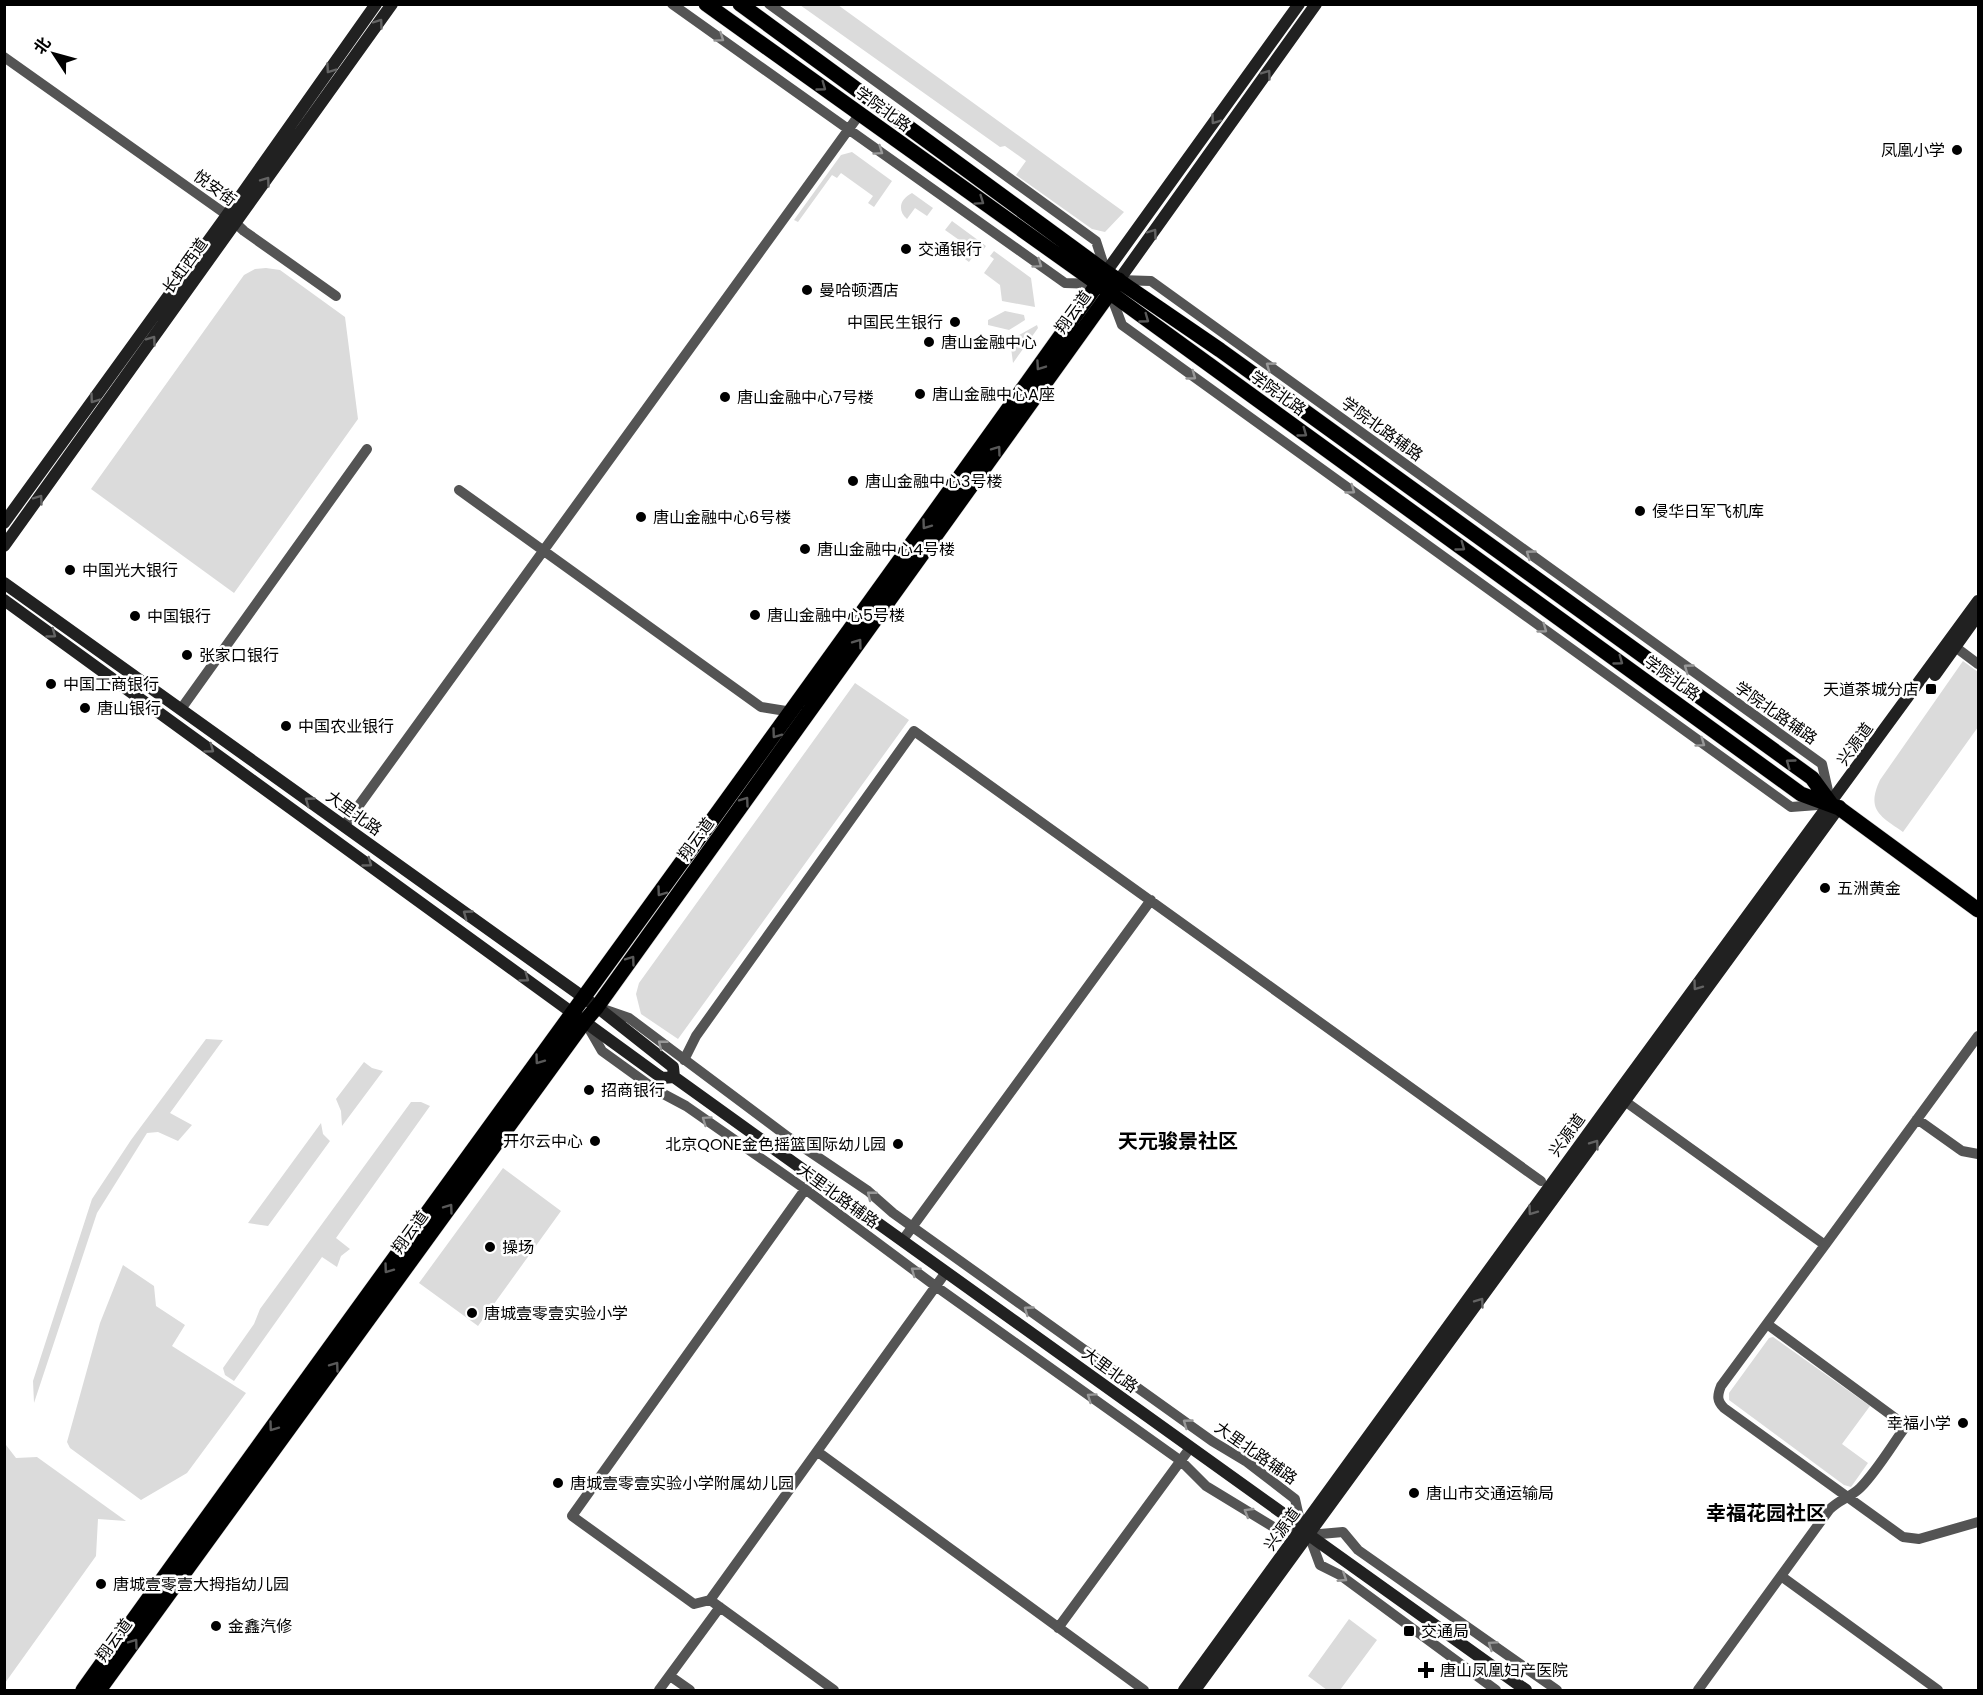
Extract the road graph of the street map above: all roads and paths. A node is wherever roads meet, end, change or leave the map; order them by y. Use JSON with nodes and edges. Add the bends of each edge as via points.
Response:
{"nodes":[{"id":1,"x":376,"y":4,"type":"edge"},
{"id":2,"x":392,"y":4,"type":"edge"},
{"id":3,"x":672,"y":4,"type":"edge"},
{"id":4,"x":706,"y":4,"type":"edge"},
{"id":5,"x":740,"y":4,"type":"edge"},
{"id":6,"x":769,"y":4,"type":"edge"},
{"id":7,"x":1299,"y":4,"type":"edge"},
{"id":8,"x":1316,"y":4,"type":"edge"},
{"id":9,"x":823,"y":44,"type":"junction"},
{"id":10,"x":4,"y":57,"type":"edge"},
{"id":11,"x":813,"y":58,"type":"junction"},
{"id":12,"x":4,"y":63,"type":"edge"},
{"id":13,"x":802,"y":73,"type":"junction"},
{"id":14,"x":791,"y":89,"type":"junction"},
{"id":15,"x":859,"y":115,"type":"junction"},
{"id":16,"x":848,"y":130,"type":"junction"},
{"id":17,"x":229,"y":220,"type":"junction"},
{"id":18,"x":1108,"y":282,"type":"junction"},
{"id":19,"x":336,"y":296,"type":"dead end"},
{"id":20,"x":1229,"y":337,"type":"junction"},
{"id":21,"x":1220,"y":350,"type":"junction"},
{"id":22,"x":368,"y":449,"type":"dead end"},
{"id":23,"x":459,"y":490,"type":"dead end"},
{"id":24,"x":4,"y":523,"type":"edge"},
{"id":25,"x":4,"y":546,"type":"edge"},
{"id":26,"x":544,"y":550,"type":"junction"},
{"id":27,"x":1553,"y":571,"type":"junction"},
{"id":28,"x":4,"y":583,"type":"edge"},
{"id":29,"x":1543,"y":585,"type":"junction"},
{"id":30,"x":1533,"y":598,"type":"junction"},
{"id":31,"x":4,"y":600,"type":"edge"},
{"id":32,"x":1978,"y":601,"type":"edge"},
{"id":33,"x":1521,"y":613,"type":"junction"},
{"id":34,"x":1978,"y":615,"type":"edge"},
{"id":35,"x":1952,"y":645,"type":"junction"},
{"id":36,"x":1978,"y":664,"type":"edge"},
{"id":37,"x":1708,"y":683,"type":"junction"},
{"id":38,"x":1697,"y":696,"type":"junction"},
{"id":39,"x":181,"y":709,"type":"junction"},
{"id":40,"x":1686,"y":710,"type":"junction"},
{"id":41,"x":792,"y":712,"type":"junction"},
{"id":42,"x":1674,"y":724,"type":"junction"},
{"id":43,"x":1835,"y":806,"type":"junction"},
{"id":44,"x":344,"y":826,"type":"junction"},
{"id":45,"x":1151,"y":900,"type":"junction"},
{"id":46,"x":1978,"y":910,"type":"edge"},
{"id":47,"x":583,"y":997,"type":"junction"},
{"id":48,"x":597,"y":1008,"type":"junction"},
{"id":49,"x":579,"y":1016,"type":"junction"},
{"id":50,"x":1978,"y":1036,"type":"edge"},
{"id":51,"x":684,"y":1060,"type":"junction"},
{"id":52,"x":674,"y":1077,"type":"junction"},
{"id":53,"x":1621,"y":1098,"type":"junction"},
{"id":54,"x":1917,"y":1119,"type":"junction"},
{"id":55,"x":1978,"y":1154,"type":"edge"},
{"id":56,"x":814,"y":1177,"type":"junction"},
{"id":57,"x":1541,"y":1181,"type":"dead end"},
{"id":58,"x":805,"y":1189,"type":"junction"},
{"id":59,"x":912,"y":1227,"type":"junction"},
{"id":60,"x":902,"y":1241,"type":"junction"},
{"id":61,"x":1825,"y":1245,"type":"junction"},
{"id":62,"x":946,"y":1272,"type":"junction"},
{"id":63,"x":934,"y":1285,"type":"junction"},
{"id":64,"x":1767,"y":1324,"type":"junction"},
{"id":65,"x":1190,"y":1448,"type":"junction"},
{"id":66,"x":818,"y":1452,"type":"junction"},
{"id":67,"x":1180,"y":1461,"type":"junction"},
{"id":68,"x":1847,"y":1498,"type":"junction"},
{"id":69,"x":1978,"y":1522,"type":"edge"},
{"id":70,"x":1305,"y":1532,"type":"junction"},
{"id":71,"x":1781,"y":1576,"type":"junction"},
{"id":72,"x":710,"y":1600,"type":"junction"},
{"id":73,"x":720,"y":1607,"type":"junction"},
{"id":74,"x":1058,"y":1628,"type":"junction"},
{"id":75,"x":670,"y":1676,"type":"junction"},
{"id":76,"x":1522,"y":1689,"type":"edge"},
{"id":77,"x":83,"y":1690,"type":"edge"},
{"id":78,"x":99,"y":1690,"type":"edge"},
{"id":79,"x":659,"y":1690,"type":"edge"},
{"id":80,"x":690,"y":1690,"type":"edge"},
{"id":81,"x":834,"y":1690,"type":"edge"},
{"id":82,"x":1144,"y":1690,"type":"edge"},
{"id":83,"x":1184,"y":1690,"type":"edge"},
{"id":84,"x":1195,"y":1690,"type":"edge"},
{"id":85,"x":1496,"y":1690,"type":"edge"},
{"id":86,"x":1557,"y":1690,"type":"edge"},
{"id":87,"x":1698,"y":1690,"type":"edge"},
{"id":88,"x":1938,"y":1690,"type":"edge"}],
"edges":[{"from":1,"to":17,"type":"main road","name":"长虹西道","one_way":true},
{"from":17,"to":2,"type":"main road","name":"长虹西道","one_way":true},
{"from":3,"to":14,"type":"street","name":"学院北路辅路","one_way":true},
{"from":4,"to":13,"type":"main road","name":"学院北路"},
{"from":5,"to":11,"type":"main road","name":"学院北路"},
{"from":6,"to":9,"type":"street"},
{"from":7,"to":18,"type":"main road","name":"翔云道","one_way":true},
{"from":18,"to":8,"type":"main road","name":"翔云道","one_way":true},
{"from":9,"to":11,"type":"street"},
{"from":9,"to":18,"type":"street","via":[[1096,241]]},
{"from":10,"to":17,"type":"street","name":"悦安街"},
{"from":11,"to":13,"type":"main road"},
{"from":11,"to":18,"type":"main road","name":"学院北路"},
{"from":12,"to":17,"type":"street","name":"悦安街"},
{"from":13,"to":14,"type":"street"},
{"from":13,"to":15,"type":"main road","name":"学院北路","one_way":true},
{"from":14,"to":16,"type":"street","name":"学院北路辅路"},
{"from":15,"to":16,"type":"street"},
{"from":15,"to":18,"type":"main road","name":"学院北路","one_way":true},
{"from":16,"to":18,"type":"street","name":"学院北路辅路","one_way":true,"via":[[1065,283]]},
{"from":16,"to":26,"type":"street"},
{"from":17,"to":19,"type":"street"},
{"from":17,"to":24,"type":"main road","name":"长虹西道","one_way":true},
{"from":25,"to":17,"type":"main road","name":"长虹西道","one_way":true},
{"from":18,"to":20,"type":"street","name":"学院北路辅路","via":[[1151,281]]},
{"from":18,"to":21,"type":"main road","name":"学院北路"},
{"from":18,"to":30,"type":"main road","name":"学院北路","one_way":true},
{"from":18,"to":33,"type":"street","one_way":true,"via":[[1122,325]]},
{"from":18,"to":41,"type":"main road","name":"翔云道","one_way":true},
{"from":48,"to":18,"type":"main road","name":"翔云道","one_way":true},
{"from":20,"to":21,"type":"street"},
{"from":27,"to":20,"type":"street","name":"学院北路辅路","one_way":true},
{"from":21,"to":29,"type":"main road","name":"学院北路"},
{"from":22,"to":39,"type":"street"},
{"from":23,"to":26,"type":"street"},
{"from":26,"to":41,"type":"street","via":[[761,707]]},
{"from":26,"to":44,"type":"street"},
{"from":27,"to":29,"type":"street"},
{"from":37,"to":27,"type":"street","name":"学院北路辅路","one_way":true},
{"from":28,"to":39,"type":"main road","name":"大里北路"},
{"from":29,"to":30,"type":"main road"},
{"from":29,"to":38,"type":"main road","name":"学院北路"},
{"from":30,"to":33,"type":"street"},
{"from":30,"to":40,"type":"main road","name":"学院北路","one_way":true},
{"from":31,"to":49,"type":"main road","name":"大里北路","one_way":true},
{"from":32,"to":35,"type":"main road","name":"兴源道"},
{"from":33,"to":42,"type":"street","one_way":true},
{"from":34,"to":35,"type":"main road","name":"兴源道"},
{"from":35,"to":36,"type":"street"},
{"from":35,"to":43,"type":"main road","name":"兴源道"},
{"from":37,"to":38,"type":"street"},
{"from":37,"to":43,"type":"street","name":"学院北路辅路","via":[[1822,764]]},
{"from":43,"to":38,"type":"main road","name":"学院北路","one_way":true,"via":[[1812,778]]},
{"from":44,"to":39,"type":"main road","name":"大里北路","one_way":true},
{"from":40,"to":42,"type":"street"},
{"from":40,"to":43,"type":"main road","name":"学院北路","via":[[1801,794]]},
{"from":41,"to":47,"type":"main road","name":"翔云道","one_way":true},
{"from":42,"to":43,"type":"street","one_way":true,"via":[[1791,807]]},
{"from":43,"to":46,"type":"main road","name":"学院北路"},
{"from":43,"to":53,"type":"main road","name":"兴源道"},
{"from":47,"to":44,"type":"main road","name":"大里北路","one_way":true},
{"from":45,"to":51,"type":"street","via":[[914,730],[696,1036]]},
{"from":45,"to":57,"type":"street"},
{"from":45,"to":59,"type":"street"},
{"from":47,"to":48,"type":"main road","name":"大里北路"},
{"from":47,"to":49,"type":"main road","name":"翔云道"},
{"from":48,"to":49,"type":"main road","name":"翔云道"},
{"from":51,"to":48,"type":"street","name":"大里北路辅路","one_way":true,"via":[[629,1018]]},
{"from":48,"to":52,"type":"main road","name":"大里北路","via":[[673,1067]]},
{"from":49,"to":52,"type":"main road","name":"大里北路","via":[[662,1078]]},
{"from":58,"to":49,"type":"street","name":"大里北路辅路","one_way":true,"via":[[602,1051]]},
{"from":49,"to":77,"type":"main road","name":"翔云道","one_way":true},
{"from":78,"to":49,"type":"main road","name":"翔云道","one_way":true},
{"from":50,"to":54,"type":"street"},
{"from":59,"to":51,"type":"street","name":"大里北路辅路","one_way":true,"via":[[868,1191]]},
{"from":52,"to":56,"type":"main road","name":"大里北路"},
{"from":53,"to":61,"type":"street"},
{"from":53,"to":70,"type":"main road","name":"兴源道"},
{"from":54,"to":55,"type":"street","via":[[1962,1151]]},
{"from":54,"to":61,"type":"street"},
{"from":56,"to":58,"type":"street"},
{"from":56,"to":60,"type":"main road","name":"大里北路"},
{"from":63,"to":58,"type":"street","name":"大里北路辅路","one_way":true},
{"from":58,"to":72,"type":"street","via":[[572,1516],[694,1604]]},
{"from":59,"to":60,"type":"street"},
{"from":70,"to":59,"type":"street","name":"大里北路辅路","one_way":true,"via":[[1295,1499],[1263,1474],[1212,1442]]},
{"from":60,"to":62,"type":"main road","name":"大里北路"},
{"from":61,"to":64,"type":"street"},
{"from":62,"to":63,"type":"street"},
{"from":62,"to":65,"type":"main road","name":"大里北路"},
{"from":63,"to":66,"type":"street"},
{"from":67,"to":63,"type":"street","name":"大里北路辅路","one_way":true},
{"from":64,"to":68,"type":"street","via":[[1721,1386],[1718,1402]]},
{"from":64,"to":68,"type":"street","via":[[1906,1426],[1862,1486]]},
{"from":65,"to":67,"type":"street"},
{"from":65,"to":70,"type":"main road","name":"大里北路"},
{"from":66,"to":72,"type":"street"},
{"from":66,"to":74,"type":"street"},
{"from":70,"to":67,"type":"street","name":"大里北路辅路","one_way":true,"via":[[1275,1528],[1206,1486]]},
{"from":67,"to":74,"type":"street"},
{"from":68,"to":69,"type":"street","via":[[1910,1539]]},
{"from":68,"to":71,"type":"street","via":[[1829,1510]]},
{"from":70,"to":76,"type":"main road","name":"大里北路"},
{"from":70,"to":83,"type":"main road","name":"兴源道"},
{"from":70,"to":84,"type":"main road","name":"兴源道"},
{"from":70,"to":85,"type":"street","name":"大里北路辅路","one_way":true,"via":[[1320,1565],[1340,1575]]},
{"from":86,"to":70,"type":"street","name":"大里北路辅路","one_way":true,"via":[[1358,1550],[1343,1533]]},
{"from":71,"to":87,"type":"street"},
{"from":71,"to":88,"type":"street"},
{"from":72,"to":73,"type":"street"},
{"from":73,"to":75,"type":"street"},
{"from":73,"to":81,"type":"street"},
{"from":74,"to":82,"type":"street"},
{"from":75,"to":79,"type":"street"},
{"from":75,"to":80,"type":"street"}]}
